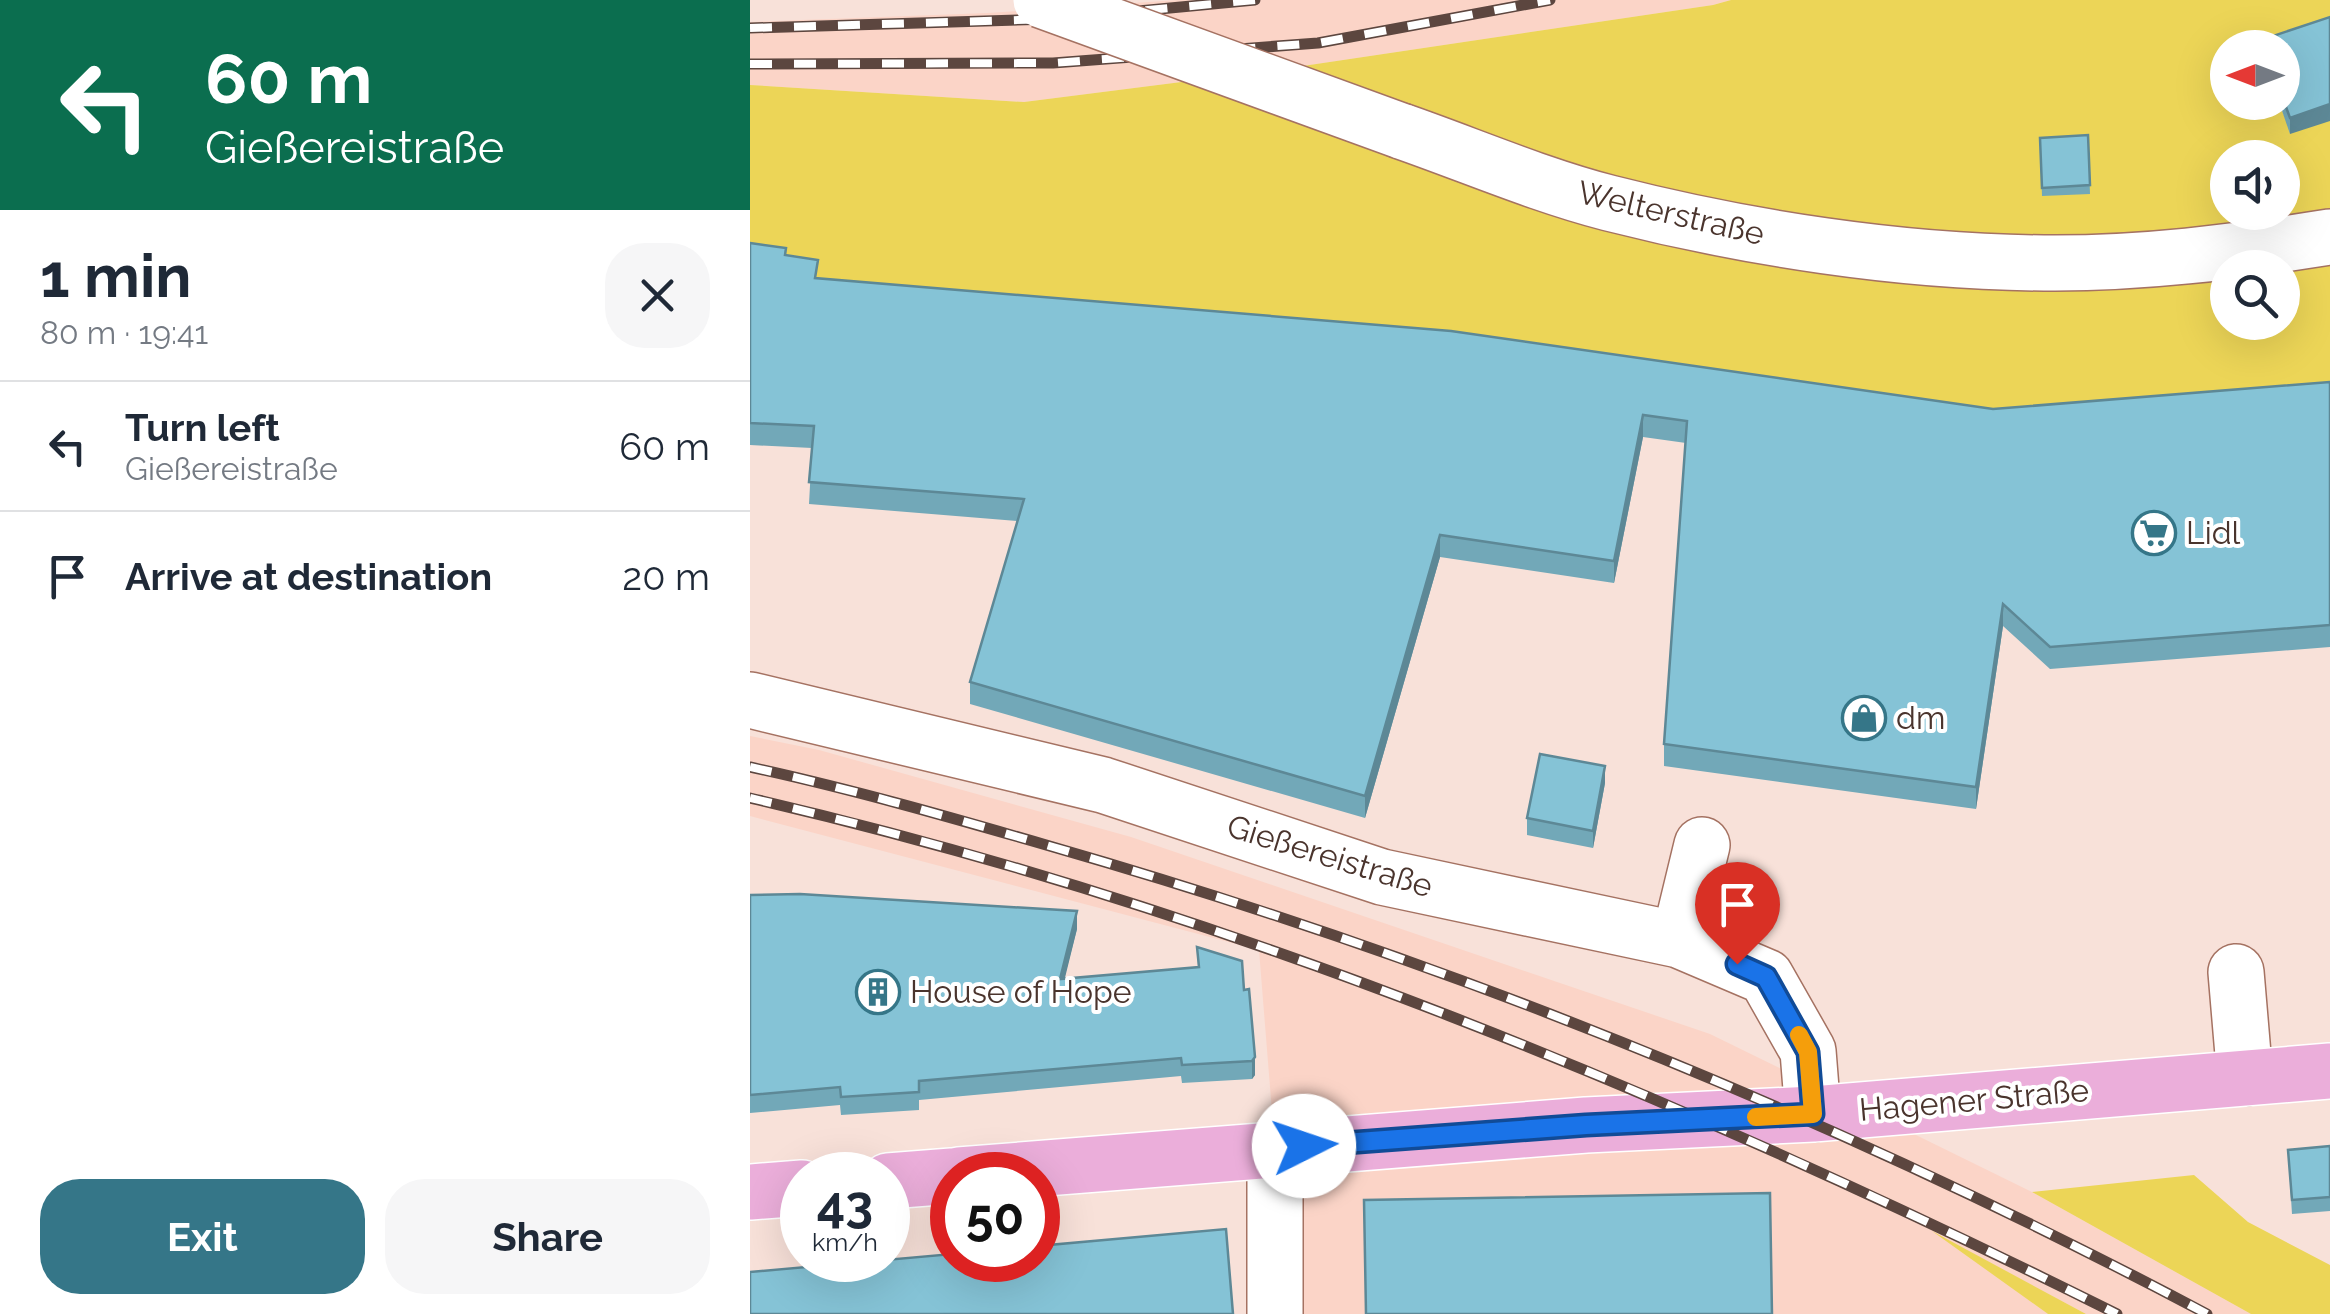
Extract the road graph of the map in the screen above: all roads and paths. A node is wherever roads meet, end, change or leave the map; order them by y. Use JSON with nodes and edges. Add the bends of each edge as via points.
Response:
{"nodes":[{"id":1,"x":1042,"y":0,"type":"edge"},
{"id":2,"x":2330,"y":238,"type":"edge"},
{"id":3,"x":750,"y":700,"type":"edge"},
{"id":4,"x":1702,"y":845,"type":"dead end"},
{"id":5,"x":1679,"y":940,"type":"junction"},
{"id":6,"x":2236,"y":972,"type":"dead end"},
{"id":7,"x":2330,"y":1071,"type":"edge"},
{"id":8,"x":2244,"y":1078,"type":"junction"},
{"id":9,"x":1813,"y":1114,"type":"junction"},
{"id":10,"x":1274,"y":1149,"type":"junction"},
{"id":11,"x":1060,"y":1166,"type":"edge"},
{"id":12,"x":780,"y":1190,"type":"edge"},
{"id":13,"x":750,"y":1192,"type":"edge"},
{"id":14,"x":1275,"y":1314,"type":"edge"}],
"edges":[{"from":1,"to":2,"type":"street","name":"Welterstraße","bridge":true,"via":[[1604,202],[1727,231],[1873,252],[2042,264]]},
{"from":3,"to":5,"type":"street","name":"Gießereistraße","via":[[1103,785],[1382,877]]},
{"from":4,"to":5,"type":"street"},
{"from":5,"to":9,"type":"street","name":"Gießereistraße","via":[[1766,977],[1808,1052]]},
{"from":6,"to":8,"type":"street"},
{"from":7,"to":8,"type":"main road","name":"Hagener Straße"},
{"from":8,"to":9,"type":"main road","name":"Hagener Straße"},
{"from":9,"to":10,"type":"main road","name":"Hagener Straße"},
{"from":10,"to":11,"type":"main road","name":"Hagener Straße"},
{"from":10,"to":14,"type":"street"},
{"from":12,"to":13,"type":"main road"}]}
